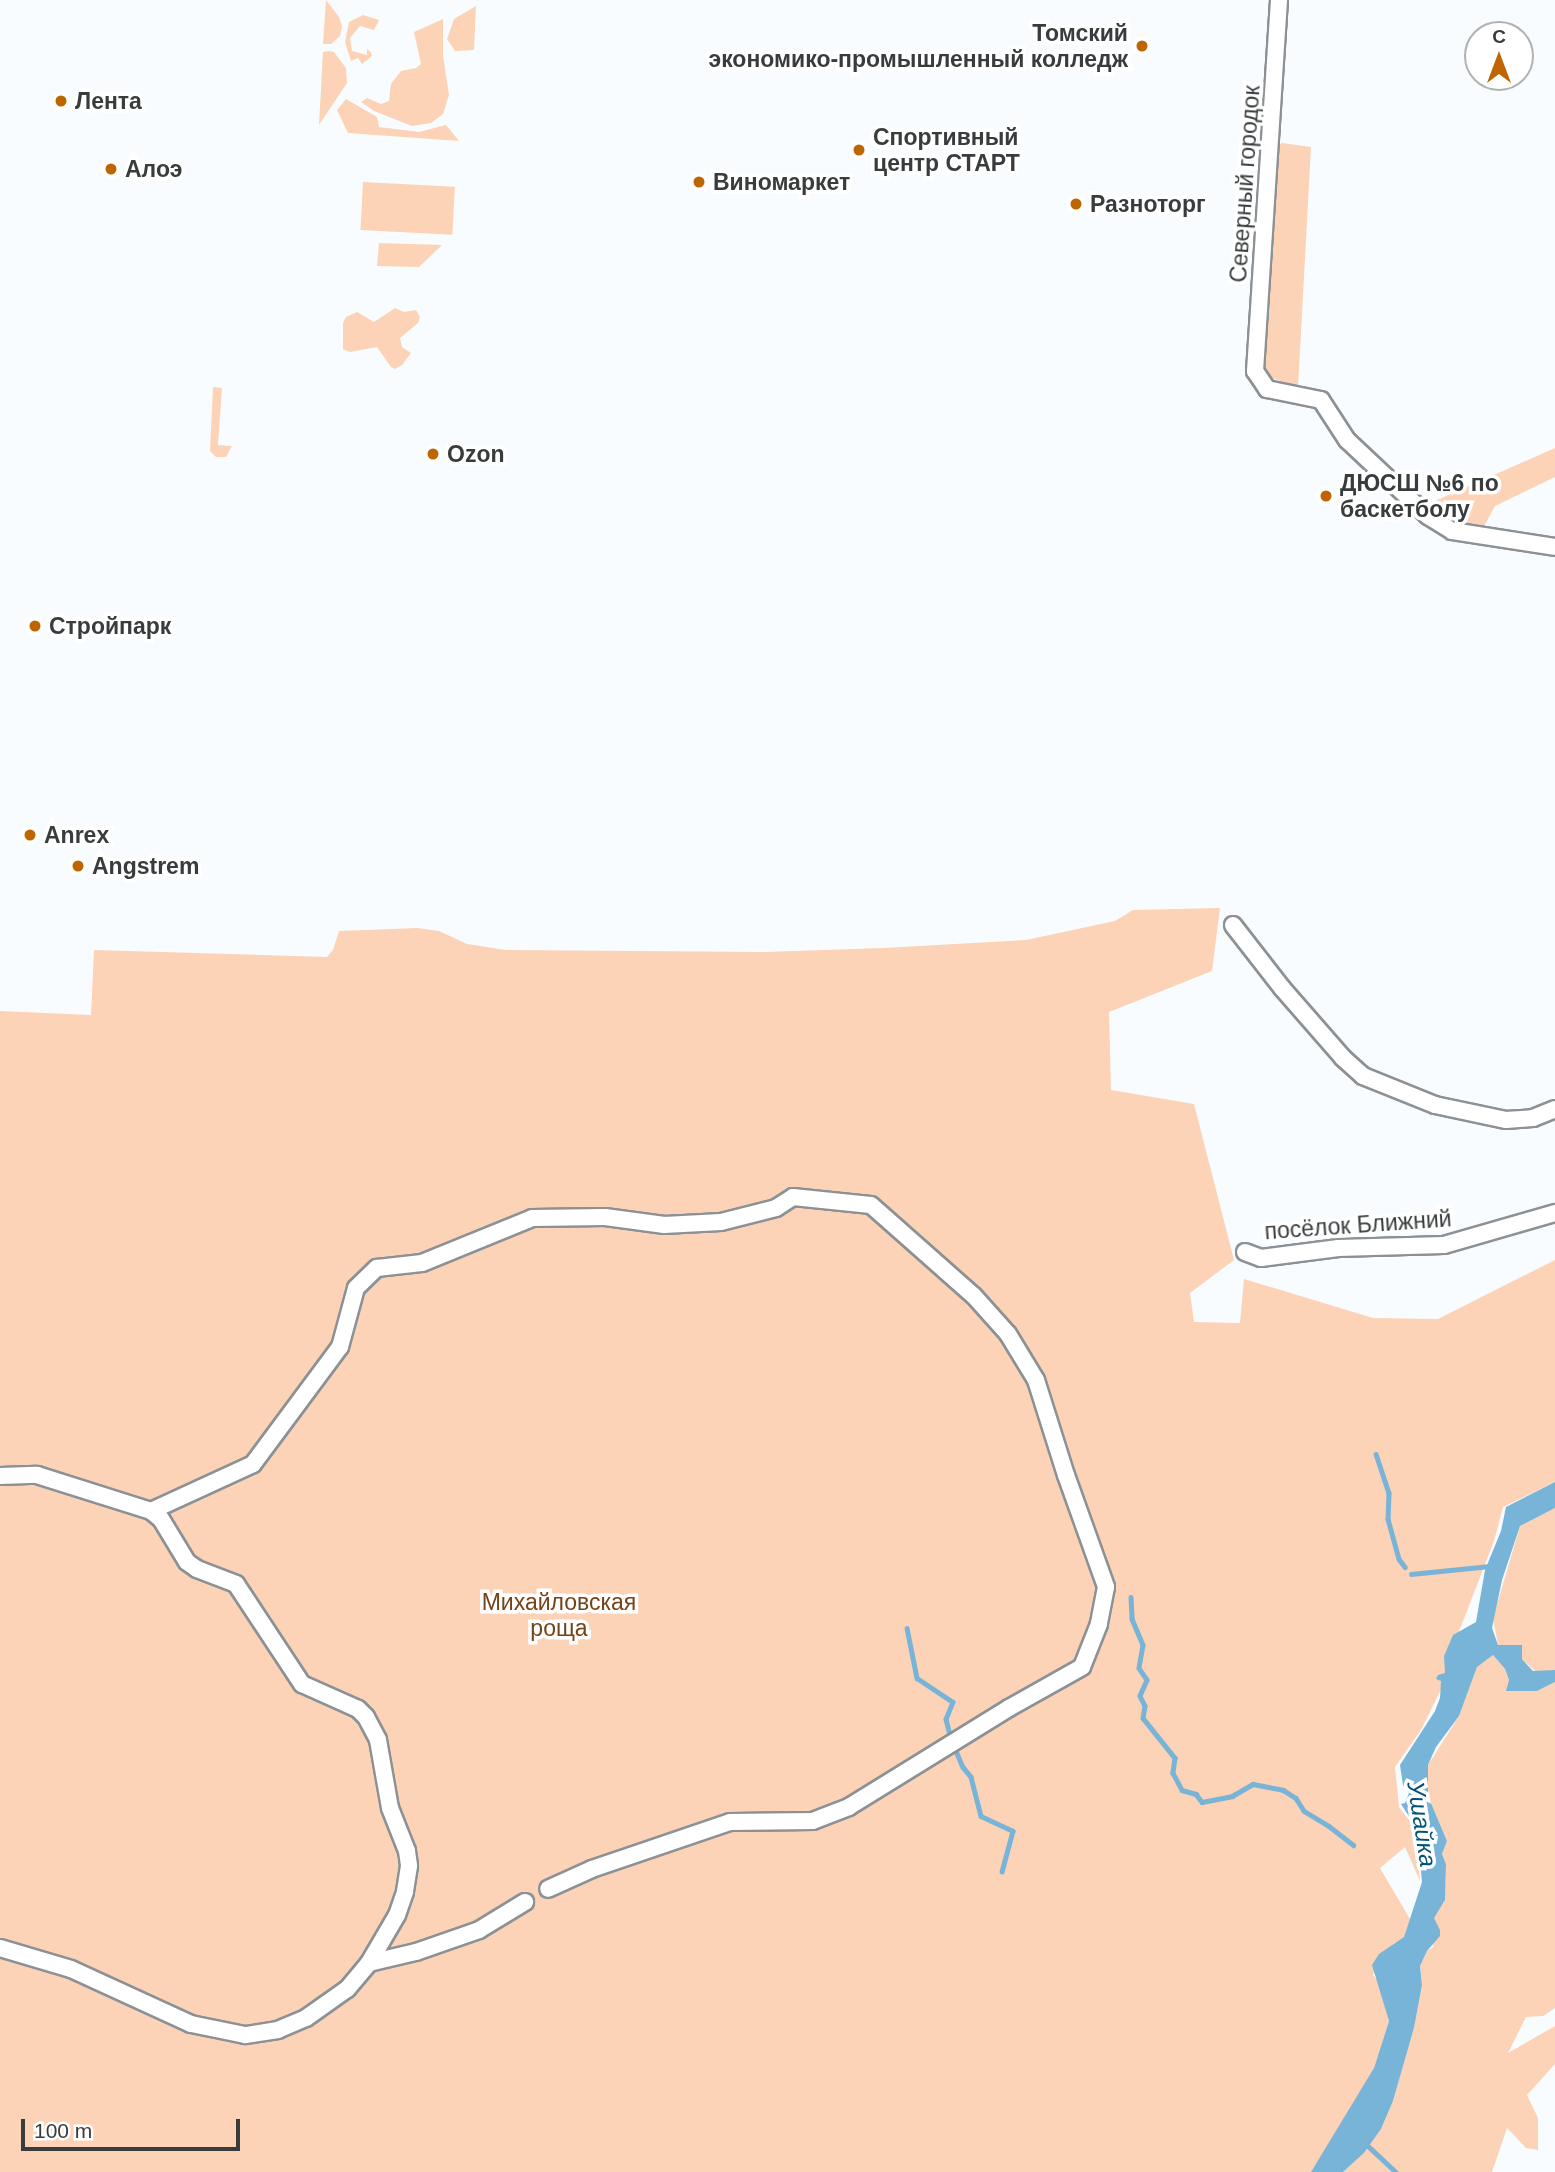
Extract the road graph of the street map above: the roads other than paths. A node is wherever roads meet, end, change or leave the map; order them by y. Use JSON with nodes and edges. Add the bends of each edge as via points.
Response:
{"nodes":[{"id":1,"x":1279,"y":0,"type":"edge"},
{"id":2,"x":1555,"y":547,"type":"edge"},
{"id":3,"x":1234,"y":925,"type":"dead end"},
{"id":4,"x":1555,"y":1109,"type":"edge"},
{"id":5,"x":1555,"y":1213,"type":"edge"},
{"id":6,"x":1245,"y":1252,"type":"dead end"},
{"id":7,"x":0,"y":1476,"type":"edge"},
{"id":8,"x":151,"y":1511,"type":"junction"},
{"id":9,"x":548,"y":1889,"type":"dead end"},
{"id":10,"x":525,"y":1902,"type":"dead end"},
{"id":11,"x":0,"y":1948,"type":"edge"},
{"id":12,"x":369,"y":1963,"type":"junction"}],
"edges":[{"from":1,"to":2,"type":"street","name":"Северный городок","via":[[1255,370],[1267,389],[1321,400],[1347,440],[1428,516],[1452,530]]},
{"from":3,"to":4,"type":"street","via":[[1282,988],[1363,1076],[1435,1105],[1506,1120],[1532,1118]]},
{"from":5,"to":6,"type":"street","name":"посёлок Ближний","via":[[1444,1245],[1338,1248],[1261,1258]]},
{"from":7,"to":8,"type":"street","via":[[37,1475]]},
{"from":8,"to":9,"type":"street","via":[[253,1464],[340,1347],[356,1288],[377,1268],[422,1263],[532,1218],[605,1217],[664,1225],[721,1222],[776,1208],[793,1197],[871,1205],[974,1296],[1008,1334],[1036,1380],[1106,1587],[1099,1624],[1082,1667],[849,1807],[813,1821],[730,1822],[592,1868]]},
{"from":8,"to":12,"type":"street","via":[[161,1519],[187,1562],[236,1584],[302,1684],[358,1709],[373,1727],[408,1866],[397,1915]]},
{"from":10,"to":12,"type":"street","via":[[479,1930]]},
{"from":11,"to":12,"type":"street","via":[[81,1973],[191,2024],[245,2035],[278,2030],[306,2018],[347,1989]]}]}
